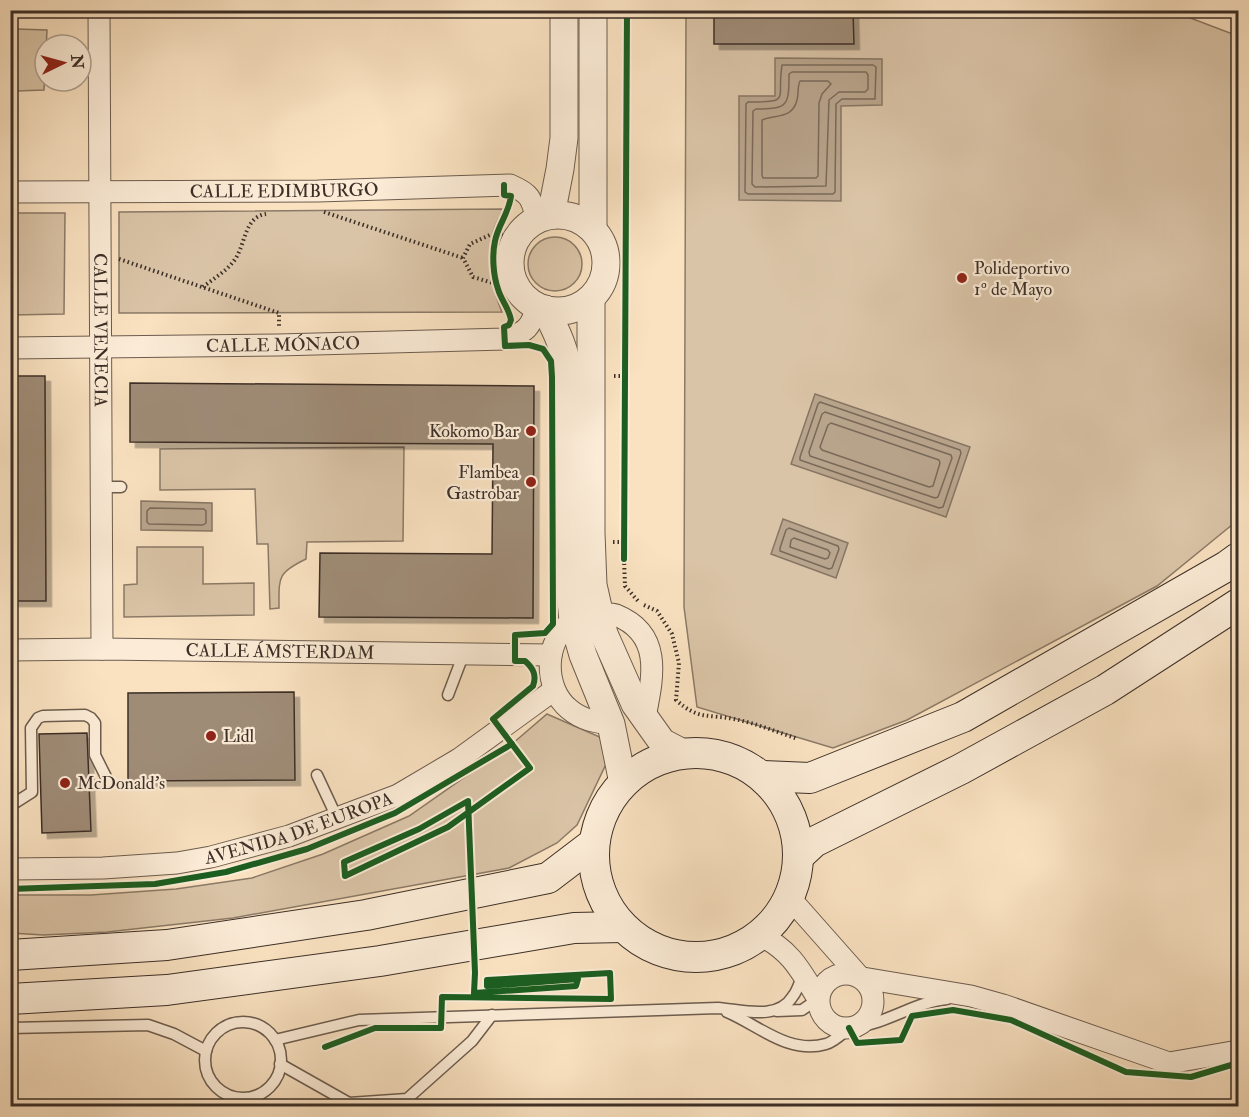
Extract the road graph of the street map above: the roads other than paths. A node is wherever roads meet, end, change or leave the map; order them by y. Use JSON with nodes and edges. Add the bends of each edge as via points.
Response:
{"nodes":[{"id":1,"x":99,"y":10,"type":"edge"},
{"id":2,"x":564,"y":10,"type":"edge"},
{"id":3,"x":593,"y":10,"type":"edge"},
{"id":4,"x":10,"y":192,"type":"edge"},
{"id":5,"x":100,"y":192,"type":"junction"},
{"id":6,"x":521,"y":226,"type":"junction"},
{"id":7,"x":593,"y":229,"type":"junction"},
{"id":8,"x":591,"y":298,"type":"junction"},
{"id":9,"x":542,"y":308,"type":"junction"},
{"id":10,"x":10,"y":348,"type":"edge"},
{"id":11,"x":101,"y":348,"type":"junction"},
{"id":12,"x":1239,"y":558,"type":"edge"},
{"id":13,"x":1239,"y":604,"type":"edge"},
{"id":14,"x":600,"y":614,"type":"junction"},
{"id":15,"x":573,"y":620,"type":"junction"},
{"id":16,"x":102,"y":649,"type":"junction"},
{"id":17,"x":10,"y":650,"type":"edge"},
{"id":18,"x":464,"y":654,"type":"junction"},
{"id":19,"x":551,"y":655,"type":"junction"},
{"id":20,"x":554,"y":690,"type":"junction"},
{"id":21,"x":448,"y":695,"type":"dead end"},
{"id":22,"x":645,"y":717,"type":"junction"},
{"id":23,"x":611,"y":724,"type":"junction"},
{"id":24,"x":683,"y":753,"type":"junction"},
{"id":25,"x":317,"y":776,"type":"dead end"},
{"id":26,"x":763,"y":776,"type":"junction"},
{"id":27,"x":108,"y":781,"type":"dead end"},
{"id":28,"x":623,"y":783,"type":"junction"},
{"id":29,"x":10,"y":806,"type":"edge"},
{"id":30,"x":338,"y":819,"type":"junction"},
{"id":31,"x":594,"y":843,"type":"junction"},
{"id":32,"x":801,"y":855,"type":"junction"},
{"id":33,"x":10,"y":869,"type":"edge"},
{"id":34,"x":789,"y":897,"type":"junction"},
{"id":35,"x":623,"y":927,"type":"junction"},
{"id":36,"x":759,"y":935,"type":"junction"},
{"id":37,"x":14,"y":954,"type":"edge"},
{"id":38,"x":803,"y":974,"type":"junction"},
{"id":39,"x":861,"y":977,"type":"junction"},
{"id":40,"x":971,"y":996,"type":"junction"},
{"id":41,"x":10,"y":999,"type":"edge"},
{"id":42,"x":818,"y":999,"type":"junction"},
{"id":43,"x":718,"y":1008,"type":"junction"},
{"id":44,"x":766,"y":1012,"type":"junction"},
{"id":45,"x":492,"y":1015,"type":"junction"},
{"id":46,"x":10,"y":1028,"type":"edge"},
{"id":47,"x":852,"y":1028,"type":"junction"},
{"id":48,"x":275,"y":1040,"type":"junction"},
{"id":49,"x":206,"y":1051,"type":"junction"},
{"id":50,"x":1239,"y":1052,"type":"edge"},
{"id":51,"x":280,"y":1064,"type":"junction"},
{"id":52,"x":259,"y":1101,"type":"edge"}],
"edges":[{"from":1,"to":5,"type":"street","name":"CALLE VENECIA"},
{"from":2,"to":6,"type":"street","via":[[564,138],[560,169]]},
{"from":3,"to":7,"type":"street"},
{"from":4,"to":5,"type":"street","name":"CALLE EDIMBURGO"},
{"from":5,"to":6,"type":"street","name":"CALLE EDIMBURGO","via":[[510,185],[525,191],[531,200]]},
{"from":5,"to":11,"type":"street","name":"CALLE VENECIA"},
{"from":6,"to":7,"type":"street","via":[[566,215]]},
{"from":6,"to":9,"type":"street","via":[[510,268],[501,282]]},
{"from":7,"to":8,"type":"street","via":[[602,241],[607,264],[601,286]]},
{"from":8,"to":9,"type":"street","via":[[572,309]]},
{"from":8,"to":14,"type":"street","via":[[591,533],[593,585]]},
{"from":9,"to":11,"type":"street","name":"CALLE MÓNACO","via":[[531,325],[505,339]]},
{"from":9,"to":15,"type":"street","via":[[561,340],[570,377],[568,573]]},
{"from":10,"to":11,"type":"street","name":"CALLE MÓNACO"},
{"from":11,"to":16,"type":"street","name":"CALLE VENECIA","via":[[112,487]]},
{"from":12,"to":26,"type":"main road","via":[[963,717],[810,778]]},
{"from":13,"to":32,"type":"main road","via":[[1105,690],[961,769],[814,842]]},
{"from":14,"to":15,"type":"street"},
{"from":14,"to":22,"type":"street","via":[[604,633],[635,704]]},
{"from":14,"to":22,"type":"street","via":[[610,613],[630,621],[648,643],[651,685]]},
{"from":15,"to":19,"type":"street","via":[[560,633]]},
{"from":15,"to":23,"type":"street"},
{"from":16,"to":17,"type":"street","name":"CALLE ÁMSTERDAM"},
{"from":16,"to":18,"type":"street","name":"CALLE ÁMSTERDAM"},
{"from":18,"to":19,"type":"street","name":"CALLE ÁMSTERDAM"},
{"from":18,"to":21,"type":"lane"},
{"from":19,"to":20,"type":"street"},
{"from":20,"to":23,"type":"street","via":[[568,709],[587,721]]},
{"from":20,"to":30,"type":"street","name":"AVENIDA DE EUROPA","via":[[459,759],[398,795]]},
{"from":22,"to":24,"type":"street","via":[[662,742]]},
{"from":23,"to":28,"type":"street"},
{"from":24,"to":26,"type":"main road","via":[[714,754]]},
{"from":24,"to":28,"type":"main road","via":[[650,763]]},
{"from":25,"to":30,"type":"lane"},
{"from":26,"to":32,"type":"main road","via":[[784,803]]},
{"from":27,"to":29,"type":"lane","via":[[95,755],[91,718],[43,716],[31,728],[32,792]]},
{"from":28,"to":31,"type":"main road","via":[[604,811]]},
{"from":30,"to":33,"type":"street","name":"AVENIDA DE EUROPA","via":[[289,836],[177,863]]},
{"from":31,"to":35,"type":"main road","via":[[596,874],[606,902]]},
{"from":31,"to":37,"type":"main road","via":[[548,878],[366,915],[167,945]]},
{"from":32,"to":34,"type":"main road"},
{"from":34,"to":36,"type":"main road","via":[[777,918]]},
{"from":34,"to":39,"type":"street"},
{"from":35,"to":36,"type":"main road","via":[[647,945],[675,955],[704,957],[733,950]]},
{"from":35,"to":41,"type":"main road","via":[[574,928],[380,961],[167,990]]},
{"from":36,"to":38,"type":"street","via":[[776,943]]},
{"from":38,"to":42,"type":"street"},
{"from":38,"to":44,"type":"lane","via":[[794,996],[783,1009]]},
{"from":39,"to":40,"type":"street"},
{"from":39,"to":42,"type":"street","via":[[845,973],[832,976]]},
{"from":39,"to":47,"type":"street","via":[[871,988],[872,1012],[865,1022]]},
{"from":40,"to":47,"type":"lane","via":[[940,999],[870,1026]]},
{"from":40,"to":50,"type":"street","via":[[1169,1063]]},
{"from":42,"to":44,"type":"lane","via":[[802,1010]]},
{"from":42,"to":47,"type":"street","via":[[827,1021],[837,1027]]},
{"from":43,"to":44,"type":"lane"},
{"from":43,"to":45,"type":"lane"},
{"from":43,"to":47,"type":"lane","via":[[783,1041],[802,1046],[827,1044]]},
{"from":45,"to":48,"type":"lane","via":[[359,1020]]},
{"from":45,"to":51,"type":"lane","via":[[472,1041],[406,1099],[349,1103]]},
{"from":46,"to":49,"type":"lane","via":[[148,1025]]},
{"from":48,"to":49,"type":"lane","via":[[254,1024],[234,1023],[212,1037]]},
{"from":48,"to":51,"type":"lane"},
{"from":49,"to":52,"type":"lane","via":[[208,1077],[218,1090]]},
{"from":51,"to":52,"type":"lane","via":[[274,1082]]}]}
